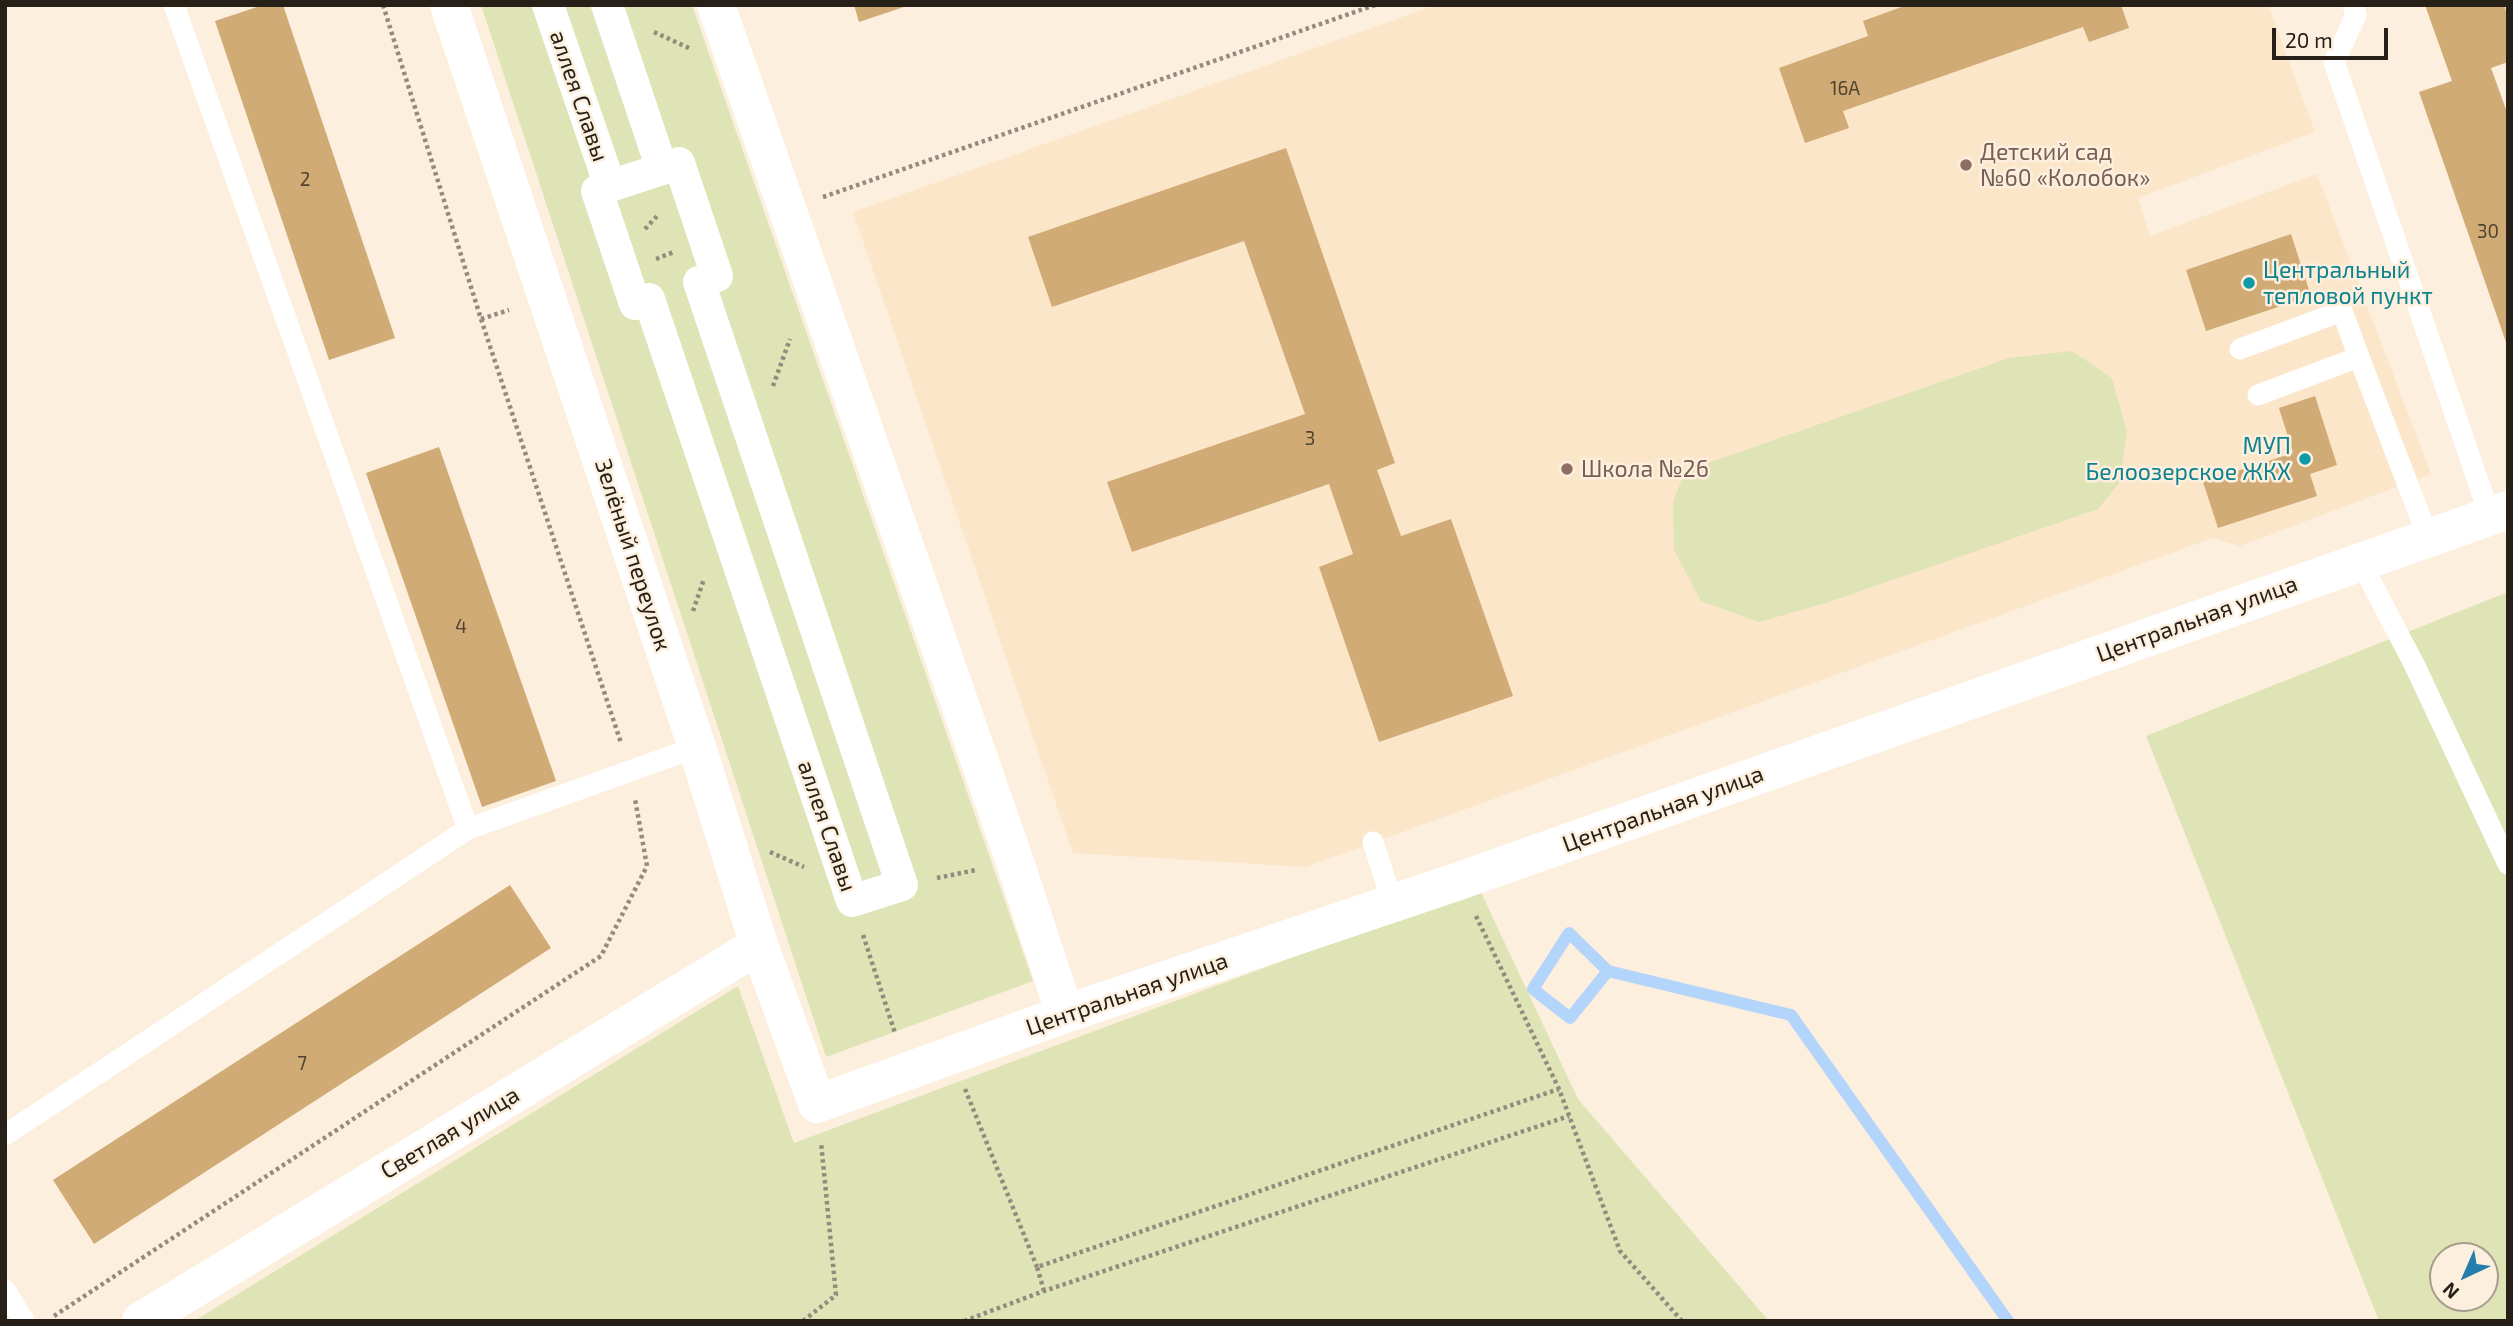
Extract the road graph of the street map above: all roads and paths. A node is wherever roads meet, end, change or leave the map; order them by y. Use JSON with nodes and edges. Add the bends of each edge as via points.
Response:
{"nodes":[{"id":1,"x":174,"y":5,"type":"edge"},
{"id":2,"x":449,"y":5,"type":"edge"},
{"id":3,"x":548,"y":5,"type":"edge"},
{"id":4,"x":716,"y":5,"type":"edge"},
{"id":5,"x":1375,"y":5,"type":"edge"},
{"id":6,"x":2353,"y":5,"type":"edge"},
{"id":7,"x":608,"y":8,"type":"edge"},
{"id":8,"x":739,"y":72,"type":"junction"},
{"id":9,"x":662,"y":169,"type":"junction"},
{"id":10,"x":610,"y":186,"type":"junction"},
{"id":11,"x":787,"y":209,"type":"junction"},
{"id":12,"x":699,"y":282,"type":"junction"},
{"id":13,"x":649,"y":299,"type":"junction"},
{"id":14,"x":2240,"y":349,"type":"dead end"},
{"id":15,"x":2359,"y":357,"type":"junction"},
{"id":16,"x":2258,"y":396,"type":"dead end"},
{"id":17,"x":2499,"y":513,"type":"edge"},
{"id":18,"x":2428,"y":537,"type":"junction"},
{"id":19,"x":2360,"y":561,"type":"junction"},
{"id":20,"x":697,"y":747,"type":"junction"},
{"id":21,"x":468,"y":829,"type":"junction"},
{"id":22,"x":724,"y":832,"type":"junction"},
{"id":23,"x":1373,"y":842,"type":"dead end"},
{"id":24,"x":1015,"y":862,"type":"junction"},
{"id":25,"x":2508,"y":864,"type":"edge"},
{"id":26,"x":1459,"y":881,"type":"junction"},
{"id":27,"x":902,"y":885,"type":"junction"},
{"id":28,"x":849,"y":893,"type":"junction"},
{"id":29,"x":1393,"y":904,"type":"junction"},
{"id":30,"x":760,"y":945,"type":"junction"},
{"id":31,"x":1065,"y":1014,"type":"junction"},
{"id":32,"x":951,"y":1055,"type":"junction"},
{"id":33,"x":908,"y":1071,"type":"junction"},
{"id":34,"x":1559,"y":1089,"type":"junction"},
{"id":35,"x":817,"y":1104,"type":"junction"},
{"id":36,"x":1569,"y":1116,"type":"junction"},
{"id":37,"x":5,"y":1135,"type":"edge"},
{"id":38,"x":1037,"y":1267,"type":"junction"},
{"id":39,"x":5,"y":1290,"type":"edge"},
{"id":40,"x":1044,"y":1291,"type":"junction"},
{"id":41,"x":24,"y":1321,"type":"edge"},
{"id":42,"x":141,"y":1321,"type":"edge"},
{"id":43,"x":803,"y":1321,"type":"edge"},
{"id":44,"x":964,"y":1321,"type":"edge"},
{"id":45,"x":1682,"y":1321,"type":"edge"}],
"edges":[{"from":1,"to":21,"type":"lane"},
{"from":2,"to":20,"type":"street","name":"Зелёный переулок"},
{"from":3,"to":10,"type":"street","name":"аллея Славы"},
{"from":4,"to":8,"type":"street"},
{"from":5,"to":11,"type":"path"},
{"from":6,"to":17,"type":"lane","via":[[2356,15],[2334,62]]},
{"from":7,"to":8,"type":"path"},
{"from":7,"to":9,"type":"street"},
{"from":8,"to":11,"type":"street"},
{"from":9,"to":10,"type":"street","name":"аллея Славы"},
{"from":9,"to":12,"type":"street","via":[[679,163],[717,276]]},
{"from":10,"to":13,"type":"street","name":"аллея Славы","via":[[597,191],[635,304]]},
{"from":11,"to":24,"type":"street"},
{"from":12,"to":13,"type":"street"},
{"from":12,"to":27,"type":"street"},
{"from":13,"to":28,"type":"street","name":"аллея Славы"},
{"from":14,"to":15,"type":"lane","via":[[2342,311]]},
{"from":15,"to":16,"type":"lane"},
{"from":15,"to":18,"type":"lane"},
{"from":17,"to":18,"type":"street","name":"Центральная улица"},
{"from":18,"to":19,"type":"street","name":"Центральная улица"},
{"from":19,"to":25,"type":"lane"},
{"from":19,"to":26,"type":"street","name":"Центральная улица"},
{"from":20,"to":21,"type":"lane"},
{"from":20,"to":22,"type":"street","name":"Зелёный переулок"},
{"from":21,"to":37,"type":"lane"},
{"from":22,"to":28,"type":"path"},
{"from":22,"to":30,"type":"street","name":"Зелёный переулок"},
{"from":23,"to":29,"type":"lane"},
{"from":24,"to":27,"type":"path"},
{"from":24,"to":31,"type":"street"},
{"from":26,"to":29,"type":"street","name":"Центральная улица"},
{"from":26,"to":34,"type":"path"},
{"from":27,"to":28,"type":"street","name":"аллея Славы"},
{"from":28,"to":33,"type":"path"},
{"from":29,"to":31,"type":"street","name":"Центральная улица"},
{"from":30,"to":35,"type":"street","name":"Зелёный переулок"},
{"from":30,"to":42,"type":"street","name":"Светлая улица"},
{"from":31,"to":32,"type":"street","name":"Центральная улица"},
{"from":32,"to":33,"type":"street","name":"Центральная улица"},
{"from":32,"to":38,"type":"path"},
{"from":33,"to":35,"type":"street","name":"Центральная улица"},
{"from":34,"to":36,"type":"path"},
{"from":34,"to":38,"type":"path"},
{"from":35,"to":43,"type":"path","via":[[836,1295]]},
{"from":36,"to":40,"type":"path"},
{"from":36,"to":45,"type":"path","via":[[1620,1251]]},
{"from":38,"to":40,"type":"path"},
{"from":39,"to":41,"type":"lane"},
{"from":40,"to":44,"type":"path"}]}
